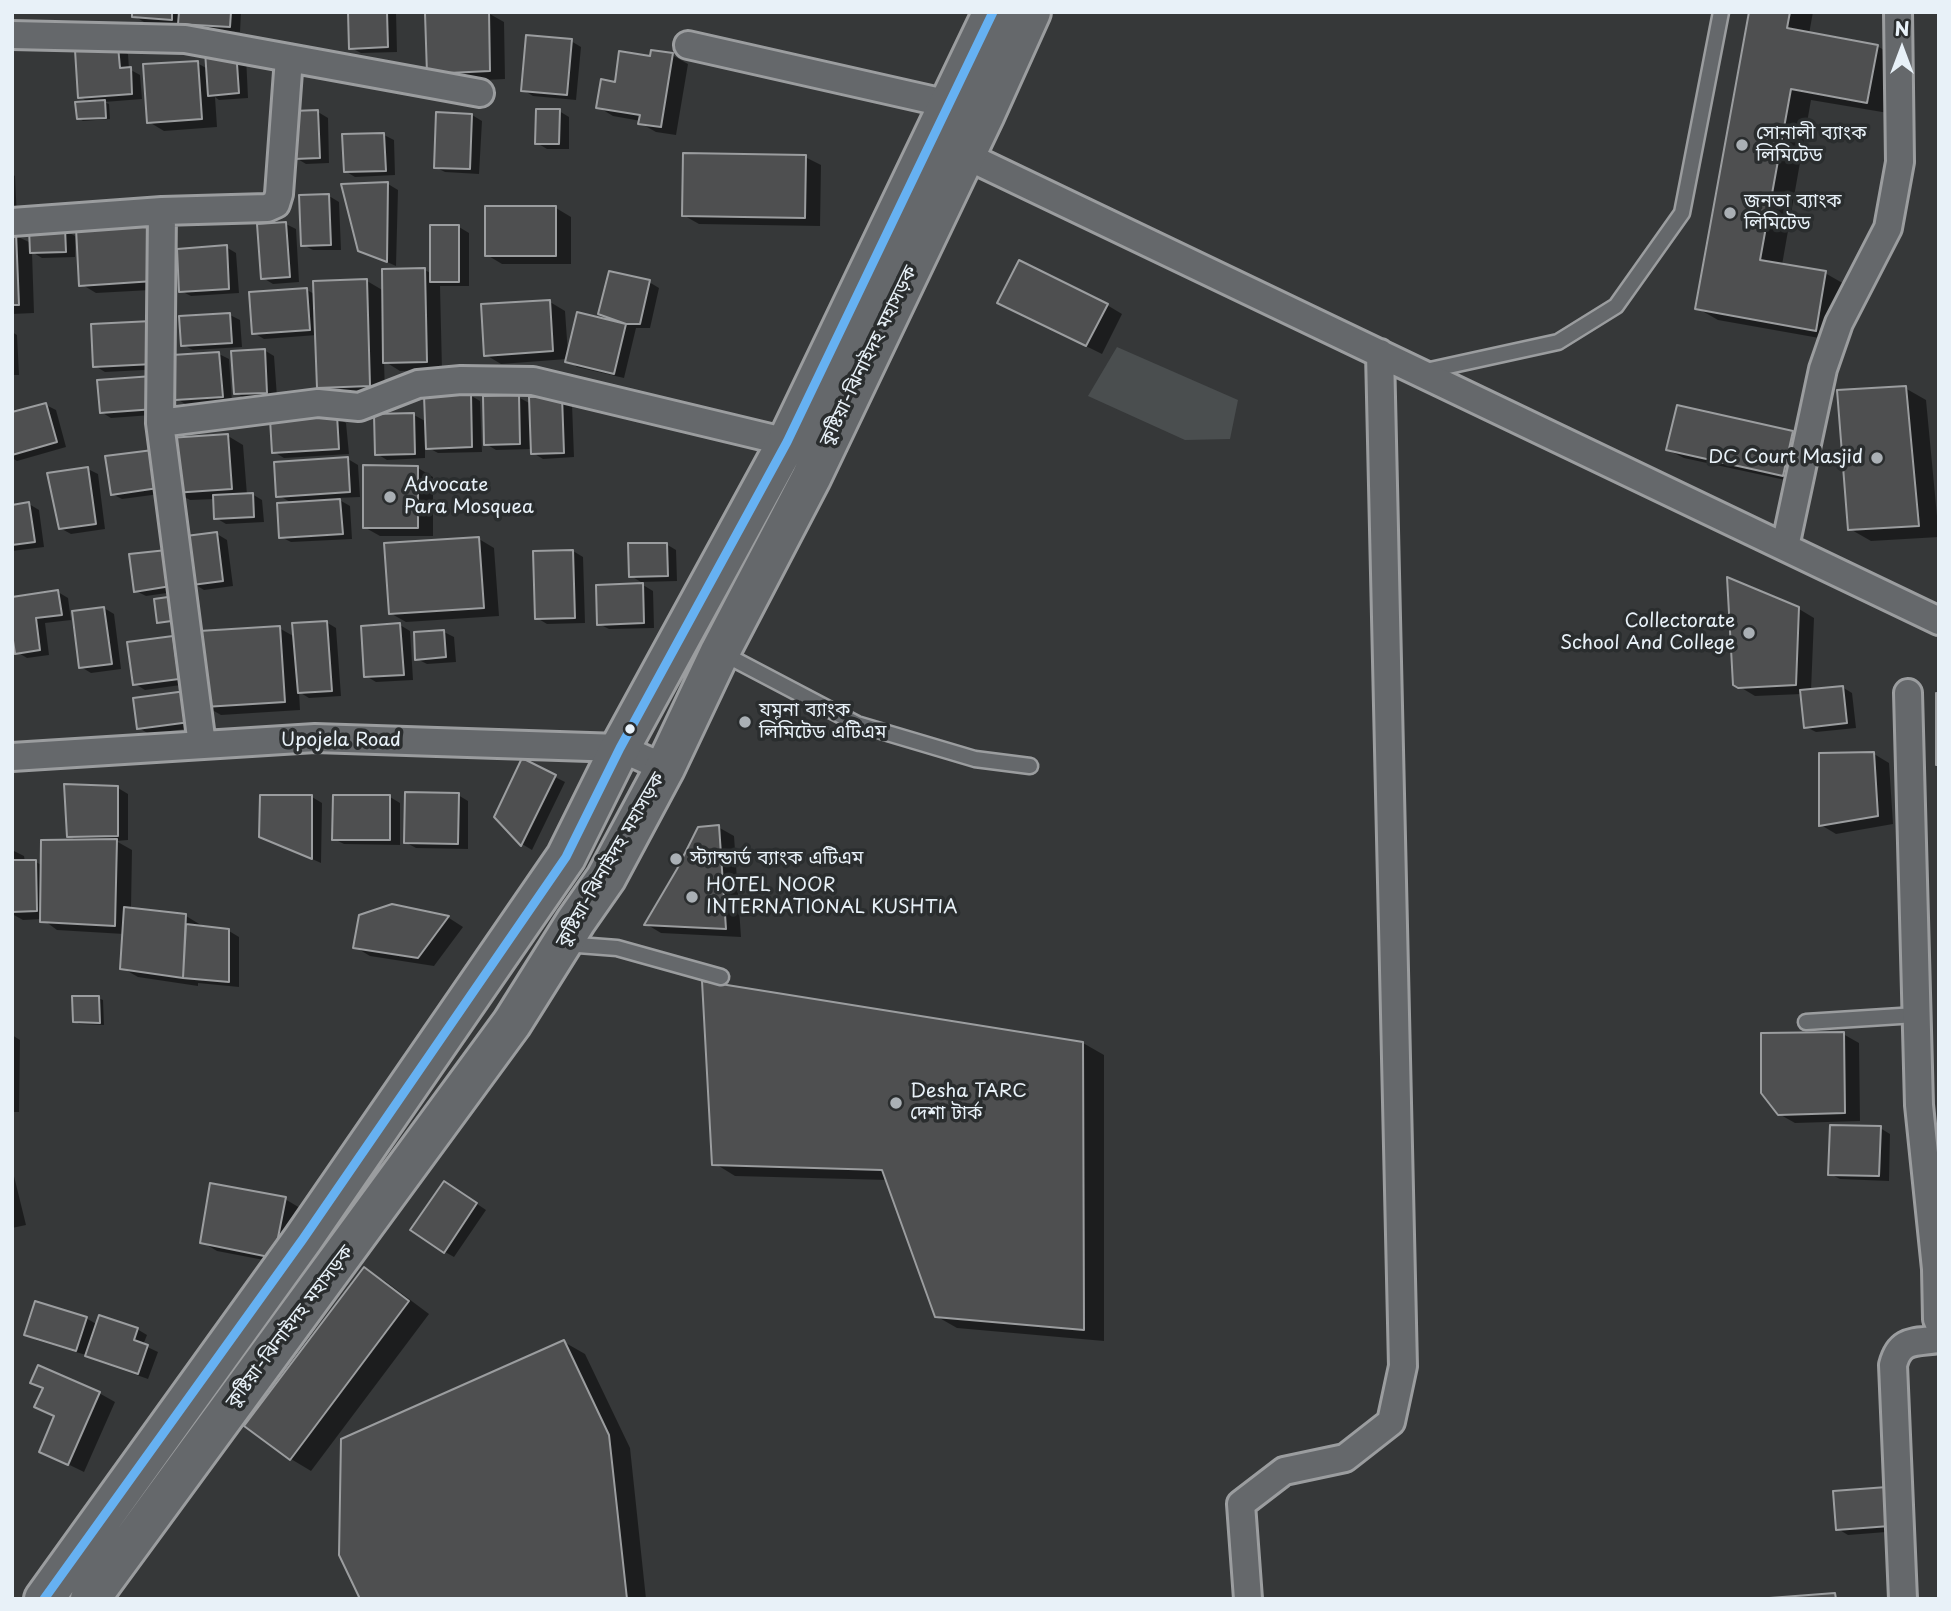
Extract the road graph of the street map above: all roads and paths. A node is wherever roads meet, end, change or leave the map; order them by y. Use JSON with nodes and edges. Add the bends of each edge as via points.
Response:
{"nodes":[{"id":1,"x":993,"y":12,"type":"edge"},
{"id":2,"x":1031,"y":12,"type":"edge"},
{"id":3,"x":1721,"y":12,"type":"edge"},
{"id":4,"x":1898,"y":12,"type":"edge"},
{"id":5,"x":12,"y":35,"type":"edge"},
{"id":6,"x":688,"y":45,"type":"dead end"},
{"id":7,"x":289,"y":58,"type":"junction"},
{"id":8,"x":480,"y":93,"type":"dead end"},
{"id":9,"x":948,"y":104,"type":"junction"},
{"id":10,"x":949,"y":148,"type":"junction"},
{"id":11,"x":162,"y":211,"type":"junction"},
{"id":12,"x":12,"y":222,"type":"edge"},
{"id":13,"x":1380,"y":353,"type":"junction"},
{"id":14,"x":1420,"y":372,"type":"junction"},
{"id":15,"x":160,"y":423,"type":"junction"},
{"id":16,"x":787,"y":442,"type":"junction"},
{"id":17,"x":1785,"y":547,"type":"junction"},
{"id":18,"x":1939,"y":621,"type":"edge"},
{"id":19,"x":720,"y":652,"type":"junction"},
{"id":20,"x":1908,"y":694,"type":"dead end"},
{"id":21,"x":202,"y":745,"type":"junction"},
{"id":22,"x":620,"y":748,"type":"junction"},
{"id":23,"x":12,"y":757,"type":"edge"},
{"id":24,"x":1030,"y":766,"type":"dead end"},
{"id":25,"x":665,"y":768,"type":"junction"},
{"id":26,"x":563,"y":944,"type":"junction"},
{"id":27,"x":721,"y":977,"type":"dead end"},
{"id":28,"x":1928,"y":1014,"type":"edge"},
{"id":29,"x":1805,"y":1022,"type":"dead end"},
{"id":30,"x":1939,"y":1324,"type":"edge"},
{"id":31,"x":1939,"y":1339,"type":"edge"},
{"id":32,"x":157,"y":1441,"type":"junction"},
{"id":33,"x":188,"y":1464,"type":"junction"},
{"id":34,"x":44,"y":1599,"type":"edge"},
{"id":35,"x":90,"y":1599,"type":"edge"},
{"id":36,"x":1248,"y":1599,"type":"edge"},
{"id":37,"x":1903,"y":1599,"type":"edge"}],
"edges":[{"from":1,"to":9,"type":"highway","name":"কুষ্টিয়া-ঝিনাইদহ মহাসড়ক"},
{"from":2,"to":10,"type":"highway","name":"কুষ্টিয়া-ঝিনাইদহ মহাসড়ক"},
{"from":3,"to":14,"type":"lane","via":[[1682,213],[1616,306],[1558,342]]},
{"from":4,"to":17,"type":"street","via":[[1900,162],[1888,228],[1844,313],[1823,369]]},
{"from":5,"to":7,"type":"street","via":[[185,39]]},
{"from":6,"to":9,"type":"street"},
{"from":7,"to":8,"type":"street"},
{"from":7,"to":11,"type":"street","via":[[276,204]]},
{"from":9,"to":10,"type":"highway","name":"কুষ্টিয়া-ঝিনাইদহ মহাসড়ক"},
{"from":10,"to":13,"type":"street"},
{"from":10,"to":16,"type":"highway","name":"কুষ্টিয়া-ঝিনাইদহ মহাসড়ক"},
{"from":10,"to":19,"type":"highway","name":"কুষ্টিয়া-ঝিনাইদহ মহাসড়ক","via":[[811,478]]},
{"from":11,"to":12,"type":"street"},
{"from":11,"to":15,"type":"street"},
{"from":13,"to":14,"type":"street"},
{"from":13,"to":36,"type":"street","via":[[1404,1366],[1391,1422],[1345,1458],[1284,1471],[1241,1504]]},
{"from":14,"to":17,"type":"street"},
{"from":15,"to":16,"type":"street","via":[[318,403],[359,407],[418,384],[533,381]]},
{"from":15,"to":21,"type":"street"},
{"from":16,"to":22,"type":"highway","name":"কুষ্টিয়া-ঝিনাইদহ মহাসড়ক"},
{"from":17,"to":18,"type":"street"},
{"from":19,"to":24,"type":"lane","via":[[857,724],[975,759]]},
{"from":19,"to":25,"type":"highway","name":"কুষ্টিয়া-ঝিনাইদহ মহাসড়ক"},
{"from":20,"to":28,"type":"street","via":[[1914,937],[1918,993]]},
{"from":21,"to":22,"type":"street","name":"Upojela Road","via":[[315,738]]},
{"from":21,"to":23,"type":"street","name":"Upojela Road"},
{"from":22,"to":25,"type":"street","name":"Upojela Road"},
{"from":22,"to":32,"type":"highway","name":"কুষ্টিয়া-ঝিনাইদহ মহাসড়ক","via":[[566,857],[303,1239]]},
{"from":25,"to":26,"type":"highway","name":"কুষ্টিয়া-ঝিনাইদহ মহাসড়ক","via":[[606,878]]},
{"from":26,"to":27,"type":"lane","via":[[617,948]]},
{"from":26,"to":33,"type":"highway","name":"কুষ্টিয়া-ঝিনাইদহ মহাসড়ক","via":[[512,1023]]},
{"from":28,"to":29,"type":"lane"},
{"from":28,"to":30,"type":"street","via":[[1919,1105]]},
{"from":31,"to":37,"type":"street","via":[[1903,1345],[1894,1365]]},
{"from":32,"to":33,"type":"highway"},
{"from":32,"to":34,"type":"highway","name":"কুষ্টিয়া-ঝিনাইদহ মহাসড়ক"},
{"from":33,"to":35,"type":"highway","name":"কুষ্টিয়া-ঝিনাইদহ মহাসড়ক"}]}
